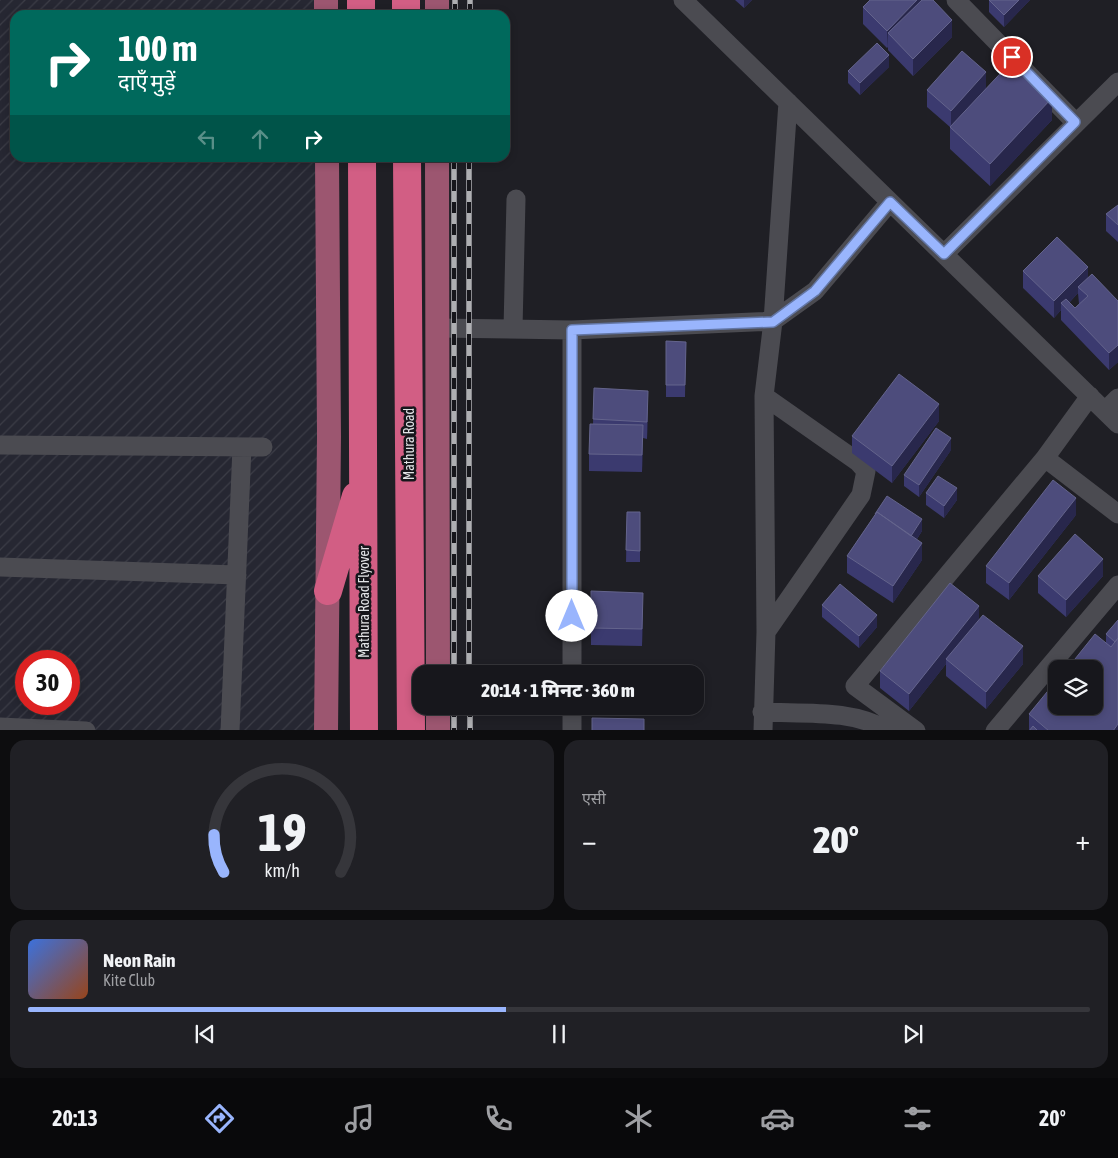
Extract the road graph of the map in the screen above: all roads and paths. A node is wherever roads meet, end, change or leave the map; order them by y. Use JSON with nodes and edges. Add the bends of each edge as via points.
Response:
{"nodes":[{"id":1,"x":683,"y":0,"type":"edge"},
{"id":2,"x":956,"y":0,"type":"edge"},
{"id":3,"x":1118,"y":82,"type":"edge"},
{"id":4,"x":788,"y":102,"type":"junction"},
{"id":5,"x":1075,"y":122,"type":"junction"},
{"id":6,"x":327,"y":162,"type":"edge"},
{"id":7,"x":362,"y":162,"type":"edge"},
{"id":8,"x":407,"y":162,"type":"edge"},
{"id":9,"x":437,"y":162,"type":"edge"},
{"id":10,"x":516,"y":199,"type":"dead end"},
{"id":11,"x":890,"y":202,"type":"junction"},
{"id":12,"x":944,"y":254,"type":"junction"},
{"id":13,"x":773,"y":322,"type":"junction"},
{"id":14,"x":437,"y":328,"type":"junction"},
{"id":15,"x":514,"y":329,"type":"junction"},
{"id":16,"x":572,"y":330,"type":"junction"},
{"id":17,"x":764,"y":396,"type":"junction"},
{"id":18,"x":1090,"y":396,"type":"junction"},
{"id":19,"x":1114,"y":411,"type":"edge"},
{"id":20,"x":0,"y":445,"type":"edge"},
{"id":21,"x":242,"y":447,"type":"junction"},
{"id":22,"x":263,"y":447,"type":"dead end"},
{"id":23,"x":1045,"y":458,"type":"junction"},
{"id":24,"x":364,"y":473,"type":"junction"},
{"id":25,"x":1118,"y":514,"type":"edge"},
{"id":26,"x":0,"y":567,"type":"edge"},
{"id":27,"x":236,"y":575,"type":"junction"},
{"id":28,"x":1118,"y":585,"type":"edge"},
{"id":29,"x":328,"y":591,"type":"junction"},
{"id":30,"x":766,"y":632,"type":"junction"},
{"id":31,"x":438,"y":665,"type":"edge"},
{"id":32,"x":572,"y":665,"type":"edge"},
{"id":33,"x":762,"y":712,"type":"junction"},
{"id":34,"x":438,"y":715,"type":"edge"},
{"id":35,"x":572,"y":715,"type":"edge"},
{"id":36,"x":0,"y":728,"type":"edge"},
{"id":37,"x":86,"y":730,"type":"edge"},
{"id":38,"x":230,"y":730,"type":"edge"},
{"id":39,"x":326,"y":730,"type":"edge"},
{"id":40,"x":364,"y":730,"type":"edge"},
{"id":41,"x":411,"y":730,"type":"edge"},
{"id":42,"x":438,"y":730,"type":"edge"},
{"id":43,"x":572,"y":730,"type":"edge"},
{"id":44,"x":763,"y":730,"type":"edge"},
{"id":45,"x":889,"y":730,"type":"edge"},
{"id":46,"x":916,"y":730,"type":"edge"},
{"id":47,"x":995,"y":730,"type":"edge"}],
"edges":[{"from":1,"to":4,"type":"street"},
{"from":2,"to":5,"type":"street"},
{"from":3,"to":5,"type":"street"},
{"from":4,"to":11,"type":"street"},
{"from":4,"to":13,"type":"street"},
{"from":5,"to":12,"type":"street"},
{"from":6,"to":29,"type":"main road"},
{"from":7,"to":24,"type":"highway"},
{"from":8,"to":41,"type":"highway","name":"Mathura Road"},
{"from":9,"to":14,"type":"main road"},
{"from":10,"to":15,"type":"street"},
{"from":11,"to":12,"type":"street"},
{"from":11,"to":13,"type":"street","via":[[815,291]]},
{"from":12,"to":18,"type":"street"},
{"from":13,"to":16,"type":"street"},
{"from":13,"to":17,"type":"street"},
{"from":14,"to":15,"type":"street"},
{"from":14,"to":31,"type":"main road"},
{"from":15,"to":16,"type":"street"},
{"from":16,"to":32,"type":"street"},
{"from":17,"to":30,"type":"street"},
{"from":17,"to":30,"type":"street","via":[[858,462],[866,471],[860,495]]},
{"from":18,"to":19,"type":"street"},
{"from":18,"to":23,"type":"street"},
{"from":20,"to":21,"type":"street"},
{"from":21,"to":22,"type":"street"},
{"from":21,"to":27,"type":"street"},
{"from":23,"to":25,"type":"street"},
{"from":23,"to":46,"type":"street","via":[[855,686]]},
{"from":24,"to":29,"type":"highway","via":[[339,546]]},
{"from":24,"to":40,"type":"highway","name":"Mathura Road Flyover"},
{"from":26,"to":27,"type":"street"},
{"from":27,"to":38,"type":"street"},
{"from":28,"to":47,"type":"street"},
{"from":29,"to":39,"type":"main road"},
{"from":30,"to":33,"type":"street"},
{"from":33,"to":44,"type":"street"},
{"from":33,"to":45,"type":"street","via":[[854,716]]},
{"from":34,"to":42,"type":"main road"},
{"from":35,"to":43,"type":"street"},
{"from":36,"to":37,"type":"street"}]}
